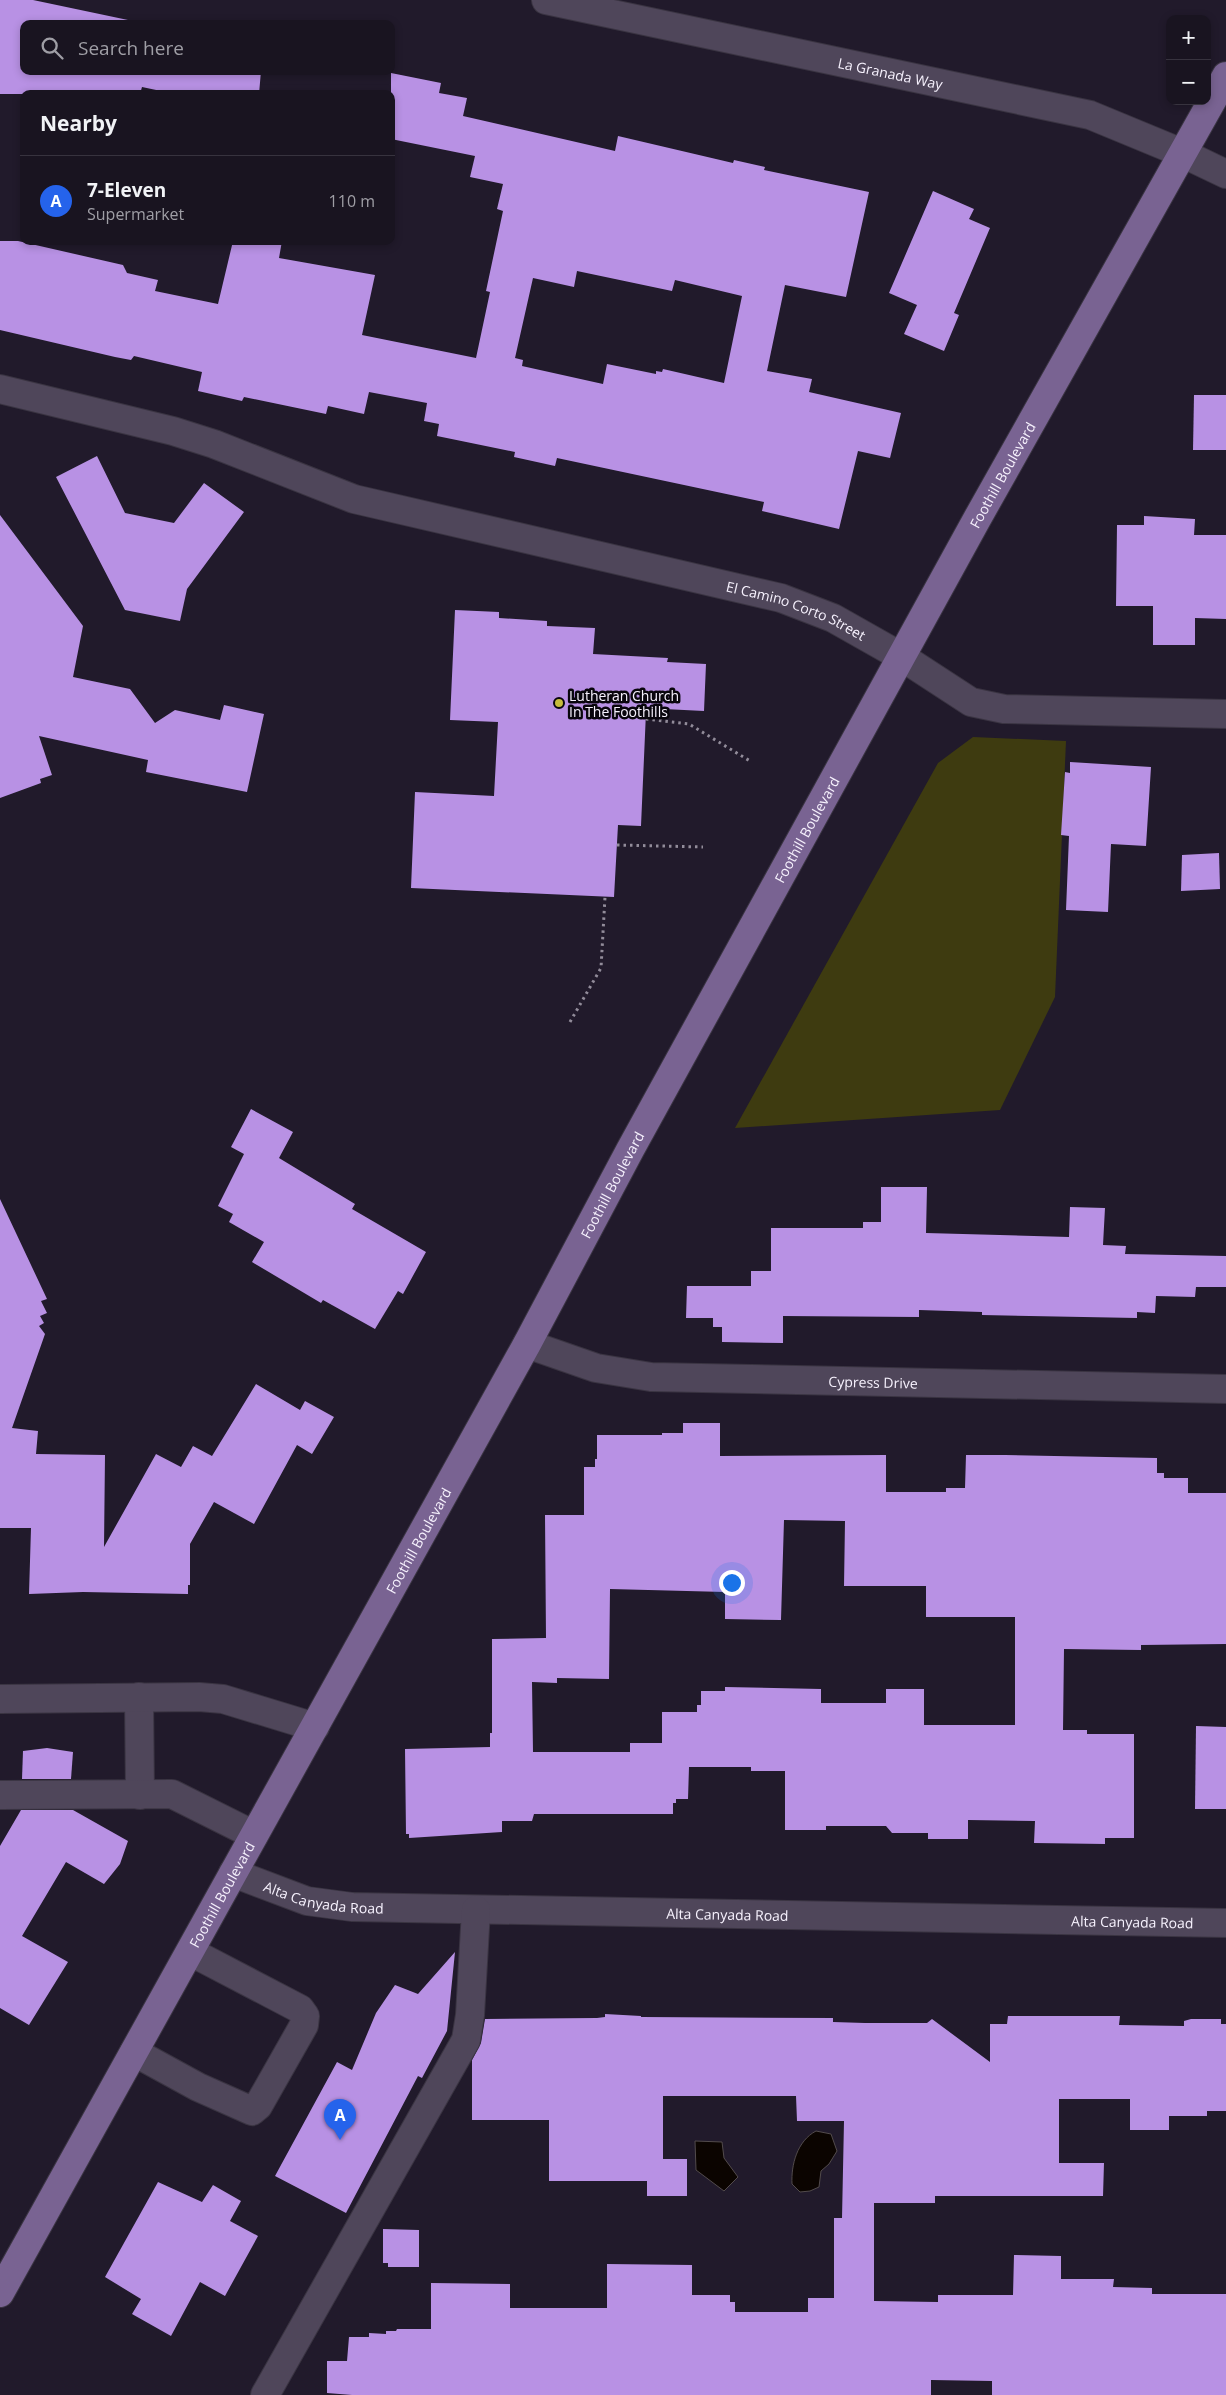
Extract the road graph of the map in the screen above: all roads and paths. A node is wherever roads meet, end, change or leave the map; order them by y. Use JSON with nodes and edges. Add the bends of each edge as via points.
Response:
{"nodes":[{"id":1,"x":546,"y":0,"type":"edge"},
{"id":2,"x":1226,"y":76,"type":"edge"},
{"id":3,"x":1182,"y":153,"type":"junction"},
{"id":4,"x":1226,"y":174,"type":"edge"},
{"id":5,"x":0,"y":389,"type":"edge"},
{"id":6,"x":902,"y":657,"type":"junction"},
{"id":7,"x":1226,"y":714,"type":"edge"},
{"id":8,"x":646,"y":720,"type":"dead end"},
{"id":9,"x":750,"y":762,"type":"dead end"},
{"id":10,"x":617,"y":845,"type":"dead end"},
{"id":11,"x":703,"y":847,"type":"dead end"},
{"id":12,"x":605,"y":897,"type":"dead end"},
{"id":13,"x":570,"y":1022,"type":"dead end"},
{"id":14,"x":527,"y":1344,"type":"junction"},
{"id":15,"x":1226,"y":1390,"type":"edge"},
{"id":16,"x":139,"y":1697,"type":"junction"},
{"id":17,"x":0,"y":1699,"type":"edge"},
{"id":18,"x":315,"y":1727,"type":"junction"},
{"id":19,"x":140,"y":1794,"type":"junction"},
{"id":20,"x":0,"y":1796,"type":"edge"},
{"id":21,"x":254,"y":1836,"type":"junction"},
{"id":22,"x":233,"y":1873,"type":"junction"},
{"id":23,"x":476,"y":1910,"type":"junction"},
{"id":24,"x":1226,"y":1923,"type":"edge"},
{"id":25,"x":190,"y":1952,"type":"junction"},
{"id":26,"x":134,"y":2052,"type":"junction"},
{"id":27,"x":0,"y":2293,"type":"edge"},
{"id":28,"x":266,"y":2395,"type":"edge"}],
"edges":[{"from":1,"to":3,"type":"street","name":"La Granada Way","via":[[1090,115]]},
{"from":2,"to":3,"type":"main road","name":"Foothill Boulevard"},
{"from":3,"to":4,"type":"street","name":"La Granada Way"},
{"from":3,"to":6,"type":"main road","name":"Foothill Boulevard"},
{"from":5,"to":6,"type":"street","name":"El Camino Corto Street","via":[[197,439],[354,499],[781,598],[823,612]]},
{"from":6,"to":7,"type":"street","name":"El Camino Corto Street","via":[[971,702],[1004,709]]},
{"from":6,"to":14,"type":"main road","name":"Foothill Boulevard","via":[[630,1150]]},
{"from":8,"to":9,"type":"path","via":[[689,724]]},
{"from":10,"to":11,"type":"path"},
{"from":12,"to":13,"type":"path","via":[[601,968]]},
{"from":14,"to":15,"type":"street","name":"Cypress Drive","via":[[596,1368],[650,1377]]},
{"from":14,"to":18,"type":"main road","name":"Foothill Boulevard"},
{"from":16,"to":17,"type":"street"},
{"from":16,"to":18,"type":"street","via":[[223,1699]]},
{"from":16,"to":19,"type":"street"},
{"from":18,"to":21,"type":"main road","name":"Foothill Boulevard"},
{"from":19,"to":20,"type":"street"},
{"from":19,"to":21,"type":"street","via":[[172,1794]]},
{"from":21,"to":22,"type":"main road","name":"Foothill Boulevard"},
{"from":22,"to":23,"type":"street","name":"Alta Canyada Road","via":[[307,1901],[352,1907]]},
{"from":22,"to":25,"type":"main road","name":"Foothill Boulevard"},
{"from":23,"to":24,"type":"street","name":"Alta Canyada Road"},
{"from":23,"to":28,"type":"street","via":[[466,2040]]},
{"from":25,"to":26,"type":"main road","name":"Foothill Boulevard"},
{"from":25,"to":26,"type":"street","via":[[300,2008],[305,2016],[304,2026],[258,2106],[252,2111],[198,2087]]},
{"from":26,"to":27,"type":"main road","name":"Foothill Boulevard"}]}
